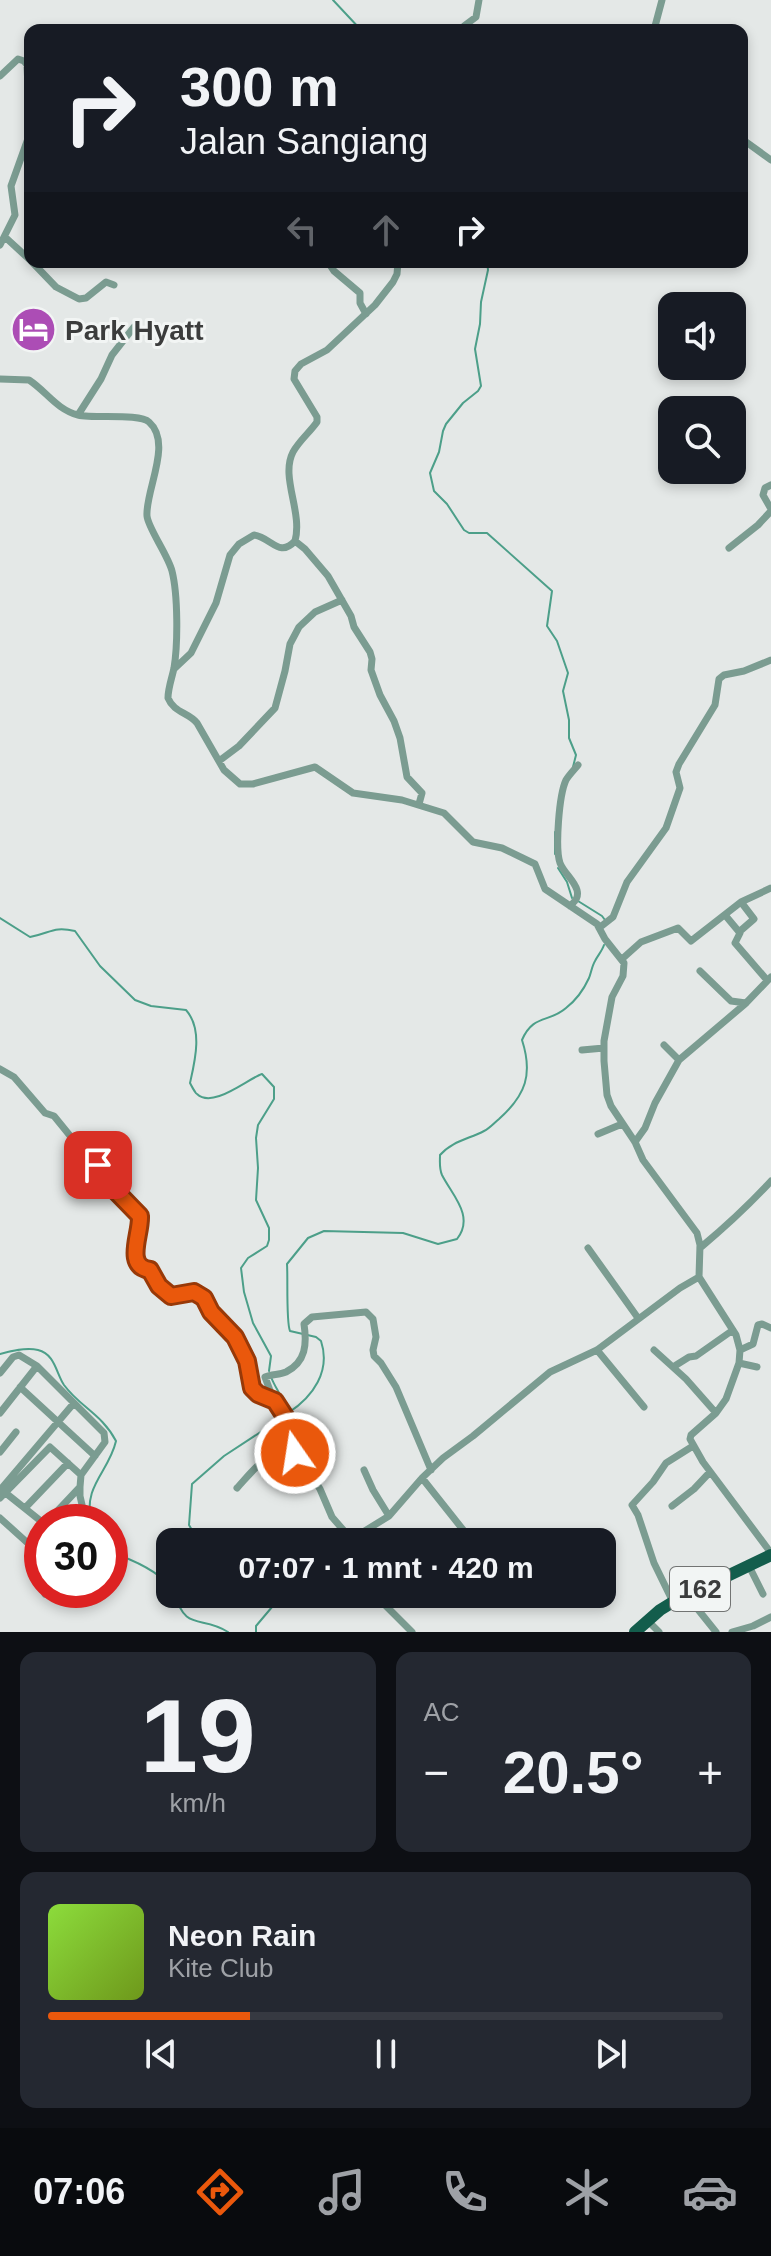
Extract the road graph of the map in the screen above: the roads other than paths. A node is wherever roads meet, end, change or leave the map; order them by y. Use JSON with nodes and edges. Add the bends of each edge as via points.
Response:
{"nodes":[{"id":1,"x":479,"y":0,"type":"edge"},
{"id":2,"x":662,"y":0,"type":"edge"},
{"id":3,"x":467,"y":24,"type":"edge"},
{"id":4,"x":656,"y":24,"type":"edge"},
{"id":5,"x":24,"y":63,"type":"edge"},
{"id":6,"x":0,"y":76,"type":"edge"},
{"id":7,"x":748,"y":143,"type":"edge"},
{"id":8,"x":24,"y":150,"type":"edge"},
{"id":9,"x":771,"y":160,"type":"edge"},
{"id":10,"x":2,"y":241,"type":"edge"},
{"id":11,"x":24,"y":256,"type":"edge"},
{"id":12,"x":38,"y":268,"type":"edge"},
{"id":13,"x":332,"y":268,"type":"edge"},
{"id":14,"x":398,"y":268,"type":"edge"},
{"id":15,"x":114,"y":285,"type":"dead end"},
{"id":16,"x":366,"y":314,"type":"junction"},
{"id":17,"x":134,"y":327,"type":"dead end"},
{"id":18,"x":0,"y":379,"type":"edge"},
{"id":19,"x":78,"y":415,"type":"junction"},
{"id":20,"x":771,"y":485,"type":"edge"},
{"id":21,"x":771,"y":510,"type":"edge"},
{"id":22,"x":295,"y":541,"type":"junction"},
{"id":23,"x":729,"y":548,"type":"dead end"},
{"id":24,"x":342,"y":600,"type":"junction"},
{"id":25,"x":771,"y":660,"type":"edge"},
{"id":26,"x":174,"y":669,"type":"junction"},
{"id":27,"x":219,"y":761,"type":"junction"},
{"id":28,"x":578,"y":765,"type":"dead end"},
{"id":29,"x":419,"y":804,"type":"junction"},
{"id":30,"x":771,"y":888,"type":"edge"},
{"id":31,"x":741,"y":902,"type":"junction"},
{"id":32,"x":573,"y":903,"type":"junction"},
{"id":33,"x":725,"y":915,"type":"junction"},
{"id":34,"x":601,"y":926,"type":"junction"},
{"id":35,"x":739,"y":932,"type":"junction"},
{"id":36,"x":622,"y":959,"type":"junction"},
{"id":37,"x":700,"y":971,"type":"dead end"},
{"id":38,"x":769,"y":979,"type":"edge"},
{"id":39,"x":746,"y":1003,"type":"junction"},
{"id":40,"x":664,"y":1045,"type":"dead end"},
{"id":41,"x":604,"y":1048,"type":"junction"},
{"id":42,"x":582,"y":1050,"type":"dead end"},
{"id":43,"x":679,"y":1060,"type":"junction"},
{"id":44,"x":0,"y":1069,"type":"edge"},
{"id":45,"x":622,"y":1124,"type":"junction"},
{"id":46,"x":598,"y":1134,"type":"dead end"},
{"id":47,"x":635,"y":1142,"type":"junction"},
{"id":48,"x":771,"y":1181,"type":"edge"},
{"id":49,"x":588,"y":1248,"type":"dead end"},
{"id":50,"x":700,"y":1248,"type":"junction"},
{"id":51,"x":699,"y":1277,"type":"junction"},
{"id":52,"x":638,"y":1318,"type":"junction"},
{"id":53,"x":771,"y":1328,"type":"edge"},
{"id":54,"x":733,"y":1330,"type":"junction"},
{"id":55,"x":597,"y":1350,"type":"junction"},
{"id":56,"x":654,"y":1350,"type":"dead end"},
{"id":57,"x":740,"y":1350,"type":"junction"},
{"id":58,"x":739,"y":1363,"type":"junction"},
{"id":59,"x":37,"y":1366,"type":"junction"},
{"id":60,"x":673,"y":1367,"type":"junction"},
{"id":61,"x":757,"y":1367,"type":"dead end"},
{"id":62,"x":0,"y":1373,"type":"edge"},
{"id":63,"x":20,"y":1387,"type":"junction"},
{"id":64,"x":275,"y":1401,"type":"junction"},
{"id":65,"x":74,"y":1403,"type":"junction"},
{"id":66,"x":644,"y":1407,"type":"dead end"},
{"id":67,"x":0,"y":1413,"type":"edge"},
{"id":68,"x":716,"y":1413,"type":"junction"},
{"id":69,"x":58,"y":1421,"type":"junction"},
{"id":70,"x":16,"y":1432,"type":"dead end"},
{"id":71,"x":693,"y":1446,"type":"junction"},
{"id":72,"x":285,"y":1450,"type":"junction"},
{"id":73,"x":0,"y":1452,"type":"edge"},
{"id":74,"x":95,"y":1456,"type":"junction"},
{"id":75,"x":68,"y":1463,"type":"junction"},
{"id":76,"x":364,"y":1470,"type":"dead end"},
{"id":77,"x":431,"y":1470,"type":"junction"},
{"id":78,"x":710,"y":1472,"type":"junction"},
{"id":79,"x":81,"y":1475,"type":"junction"},
{"id":80,"x":422,"y":1478,"type":"junction"},
{"id":81,"x":80,"y":1487,"type":"junction"},
{"id":82,"x":237,"y":1488,"type":"dead end"},
{"id":83,"x":1,"y":1492,"type":"edge"},
{"id":84,"x":29,"y":1504,"type":"edge"},
{"id":85,"x":63,"y":1504,"type":"edge"},
{"id":86,"x":82,"y":1504,"type":"edge"},
{"id":87,"x":672,"y":1506,"type":"dead end"},
{"id":88,"x":24,"y":1507,"type":"edge"},
{"id":89,"x":389,"y":1516,"type":"junction"},
{"id":90,"x":0,"y":1518,"type":"edge"},
{"id":91,"x":341,"y":1528,"type":"edge"},
{"id":92,"x":371,"y":1528,"type":"edge"},
{"id":93,"x":462,"y":1528,"type":"edge"},
{"id":94,"x":24,"y":1540,"type":"edge"},
{"id":95,"x":771,"y":1554,"type":"edge"},
{"id":96,"x":749,"y":1566,"type":"junction"},
{"id":97,"x":689,"y":1594,"type":"junction"},
{"id":98,"x":763,"y":1594,"type":"dead end"},
{"id":99,"x":673,"y":1602,"type":"junction"},
{"id":100,"x":388,"y":1608,"type":"edge"},
{"id":101,"x":771,"y":1617,"type":"edge"},
{"id":102,"x":648,"y":1621,"type":"junction"},
{"id":103,"x":412,"y":1632,"type":"edge"},
{"id":104,"x":635,"y":1632,"type":"edge"},
{"id":105,"x":659,"y":1632,"type":"edge"},
{"id":106,"x":716,"y":1632,"type":"edge"},
{"id":107,"x":732,"y":1632,"type":"edge"}],
"edges":[{"from":1,"to":3,"type":"street","via":[[476,17]]},
{"from":2,"to":4,"type":"street"},
{"from":5,"to":6,"type":"street","via":[[18,59]]},
{"from":7,"to":9,"type":"street"},
{"from":8,"to":10,"type":"street","via":[[11,186],[15,215]]},
{"from":10,"to":11,"type":"street"},
{"from":12,"to":15,"type":"street","via":[[56,287],[79,299],[106,282]]},
{"from":13,"to":16,"type":"street","via":[[360,293]]},
{"from":14,"to":16,"type":"street","via":[[393,282]]},
{"from":16,"to":22,"type":"street","via":[[295,371],[294,379],[317,422],[290,460]]},
{"from":17,"to":19,"type":"street"},
{"from":18,"to":19,"type":"street","via":[[29,380]]},
{"from":19,"to":26,"type":"street","via":[[140,417],[155,430],[157,466],[147,516],[172,573]]},
{"from":20,"to":21,"type":"street","via":[[763,495]]},
{"from":21,"to":23,"type":"street"},
{"from":22,"to":24,"type":"street","via":[[328,576]]},
{"from":22,"to":26,"type":"street","via":[[282,549],[254,535],[239,544],[191,653]]},
{"from":24,"to":27,"type":"street","via":[[315,612],[296,631],[275,708]]},
{"from":24,"to":29,"type":"street","via":[[371,655],[371,670],[400,738],[407,777],[422,790]]},
{"from":25,"to":34,"type":"street","via":[[717,681],[715,705],[676,772],[680,788],[666,828],[627,882],[613,917]]},
{"from":26,"to":27,"type":"street","via":[[170,704],[194,719]]},
{"from":27,"to":29,"type":"street","via":[[240,784],[315,767],[353,793]]},
{"from":28,"to":32,"type":"street","via":[[563,789],[557,839],[561,866],[575,885]]},
{"from":29,"to":32,"type":"street","via":[[444,813],[473,842],[502,848],[535,864],[545,889]]},
{"from":30,"to":31,"type":"street"},
{"from":31,"to":33,"type":"street"},
{"from":31,"to":35,"type":"street","via":[[754,919]]},
{"from":32,"to":34,"type":"street"},
{"from":33,"to":35,"type":"street"},
{"from":33,"to":36,"type":"street","via":[[691,941],[678,928],[641,942]]},
{"from":34,"to":36,"type":"street"},
{"from":35,"to":38,"type":"street","via":[[735,943]]},
{"from":36,"to":41,"type":"street","via":[[624,970],[612,997]]},
{"from":37,"to":39,"type":"street","via":[[731,1001]]},
{"from":38,"to":39,"type":"street"},
{"from":39,"to":43,"type":"street"},
{"from":40,"to":43,"type":"street"},
{"from":41,"to":42,"type":"street"},
{"from":41,"to":45,"type":"street","via":[[607,1095]]},
{"from":43,"to":47,"type":"street"},
{"from":44,"to":64,"type":"street","via":[[54,1116],[138,1213],[136,1264],[150,1270],[171,1296],[194,1292],[204,1298],[239,1345],[250,1386]]},
{"from":45,"to":46,"type":"street"},
{"from":45,"to":47,"type":"street"},
{"from":47,"to":50,"type":"street","via":[[653,1176],[697,1233]]},
{"from":48,"to":50,"type":"street"},
{"from":49,"to":52,"type":"street"},
{"from":50,"to":51,"type":"street"},
{"from":51,"to":52,"type":"street"},
{"from":51,"to":54,"type":"street"},
{"from":52,"to":55,"type":"street"},
{"from":53,"to":57,"type":"street","via":[[760,1324],[753,1344]]},
{"from":54,"to":57,"type":"street"},
{"from":54,"to":60,"type":"street"},
{"from":55,"to":66,"type":"street"},
{"from":55,"to":77,"type":"street","via":[[550,1372]]},
{"from":56,"to":60,"type":"street"},
{"from":57,"to":58,"type":"street"},
{"from":58,"to":61,"type":"street"},
{"from":58,"to":68,"type":"street"},
{"from":59,"to":62,"type":"street","via":[[19,1355]]},
{"from":59,"to":63,"type":"street"},
{"from":59,"to":65,"type":"street"},
{"from":60,"to":68,"type":"street"},
{"from":63,"to":67,"type":"street"},
{"from":63,"to":69,"type":"street"},
{"from":64,"to":72,"type":"street","via":[[288,1422]]},
{"from":64,"to":77,"type":"street","via":[[268,1376],[286,1371],[305,1353],[308,1319],[368,1313],[376,1337],[374,1356],[396,1387]]},
{"from":65,"to":69,"type":"street"},
{"from":65,"to":74,"type":"street","via":[[104,1433],[105,1442]]},
{"from":68,"to":71,"type":"street","via":[[691,1435]]},
{"from":69,"to":74,"type":"street"},
{"from":69,"to":83,"type":"street"},
{"from":70,"to":73,"type":"street"},
{"from":71,"to":78,"type":"street"},
{"from":71,"to":99,"type":"street","via":[[666,1463],[632,1505]]},
{"from":72,"to":82,"type":"street","via":[[263,1461]]},
{"from":72,"to":91,"type":"street","via":[[301,1460]]},
{"from":74,"to":79,"type":"street"},
{"from":75,"to":79,"type":"street"},
{"from":75,"to":83,"type":"street","via":[[50,1447]]},
{"from":75,"to":84,"type":"street"},
{"from":76,"to":89,"type":"street"},
{"from":77,"to":80,"type":"street"},
{"from":78,"to":87,"type":"street"},
{"from":78,"to":95,"type":"street"},
{"from":79,"to":81,"type":"street"},
{"from":80,"to":89,"type":"street"},
{"from":80,"to":93,"type":"street"},
{"from":81,"to":85,"type":"street"},
{"from":81,"to":86,"type":"street"},
{"from":83,"to":88,"type":"street"},
{"from":89,"to":92,"type":"street"},
{"from":90,"to":94,"type":"street"},
{"from":95,"to":96,"type":"main road","number":"162"},
{"from":96,"to":97,"type":"main road","number":"162"},
{"from":96,"to":98,"type":"street"},
{"from":97,"to":99,"type":"main road","number":"162"},
{"from":97,"to":106,"type":"street"},
{"from":99,"to":102,"type":"main road","number":"162"},
{"from":100,"to":103,"type":"street"},
{"from":101,"to":107,"type":"street"},
{"from":102,"to":104,"type":"main road","number":"162"},
{"from":102,"to":105,"type":"street"}]}
